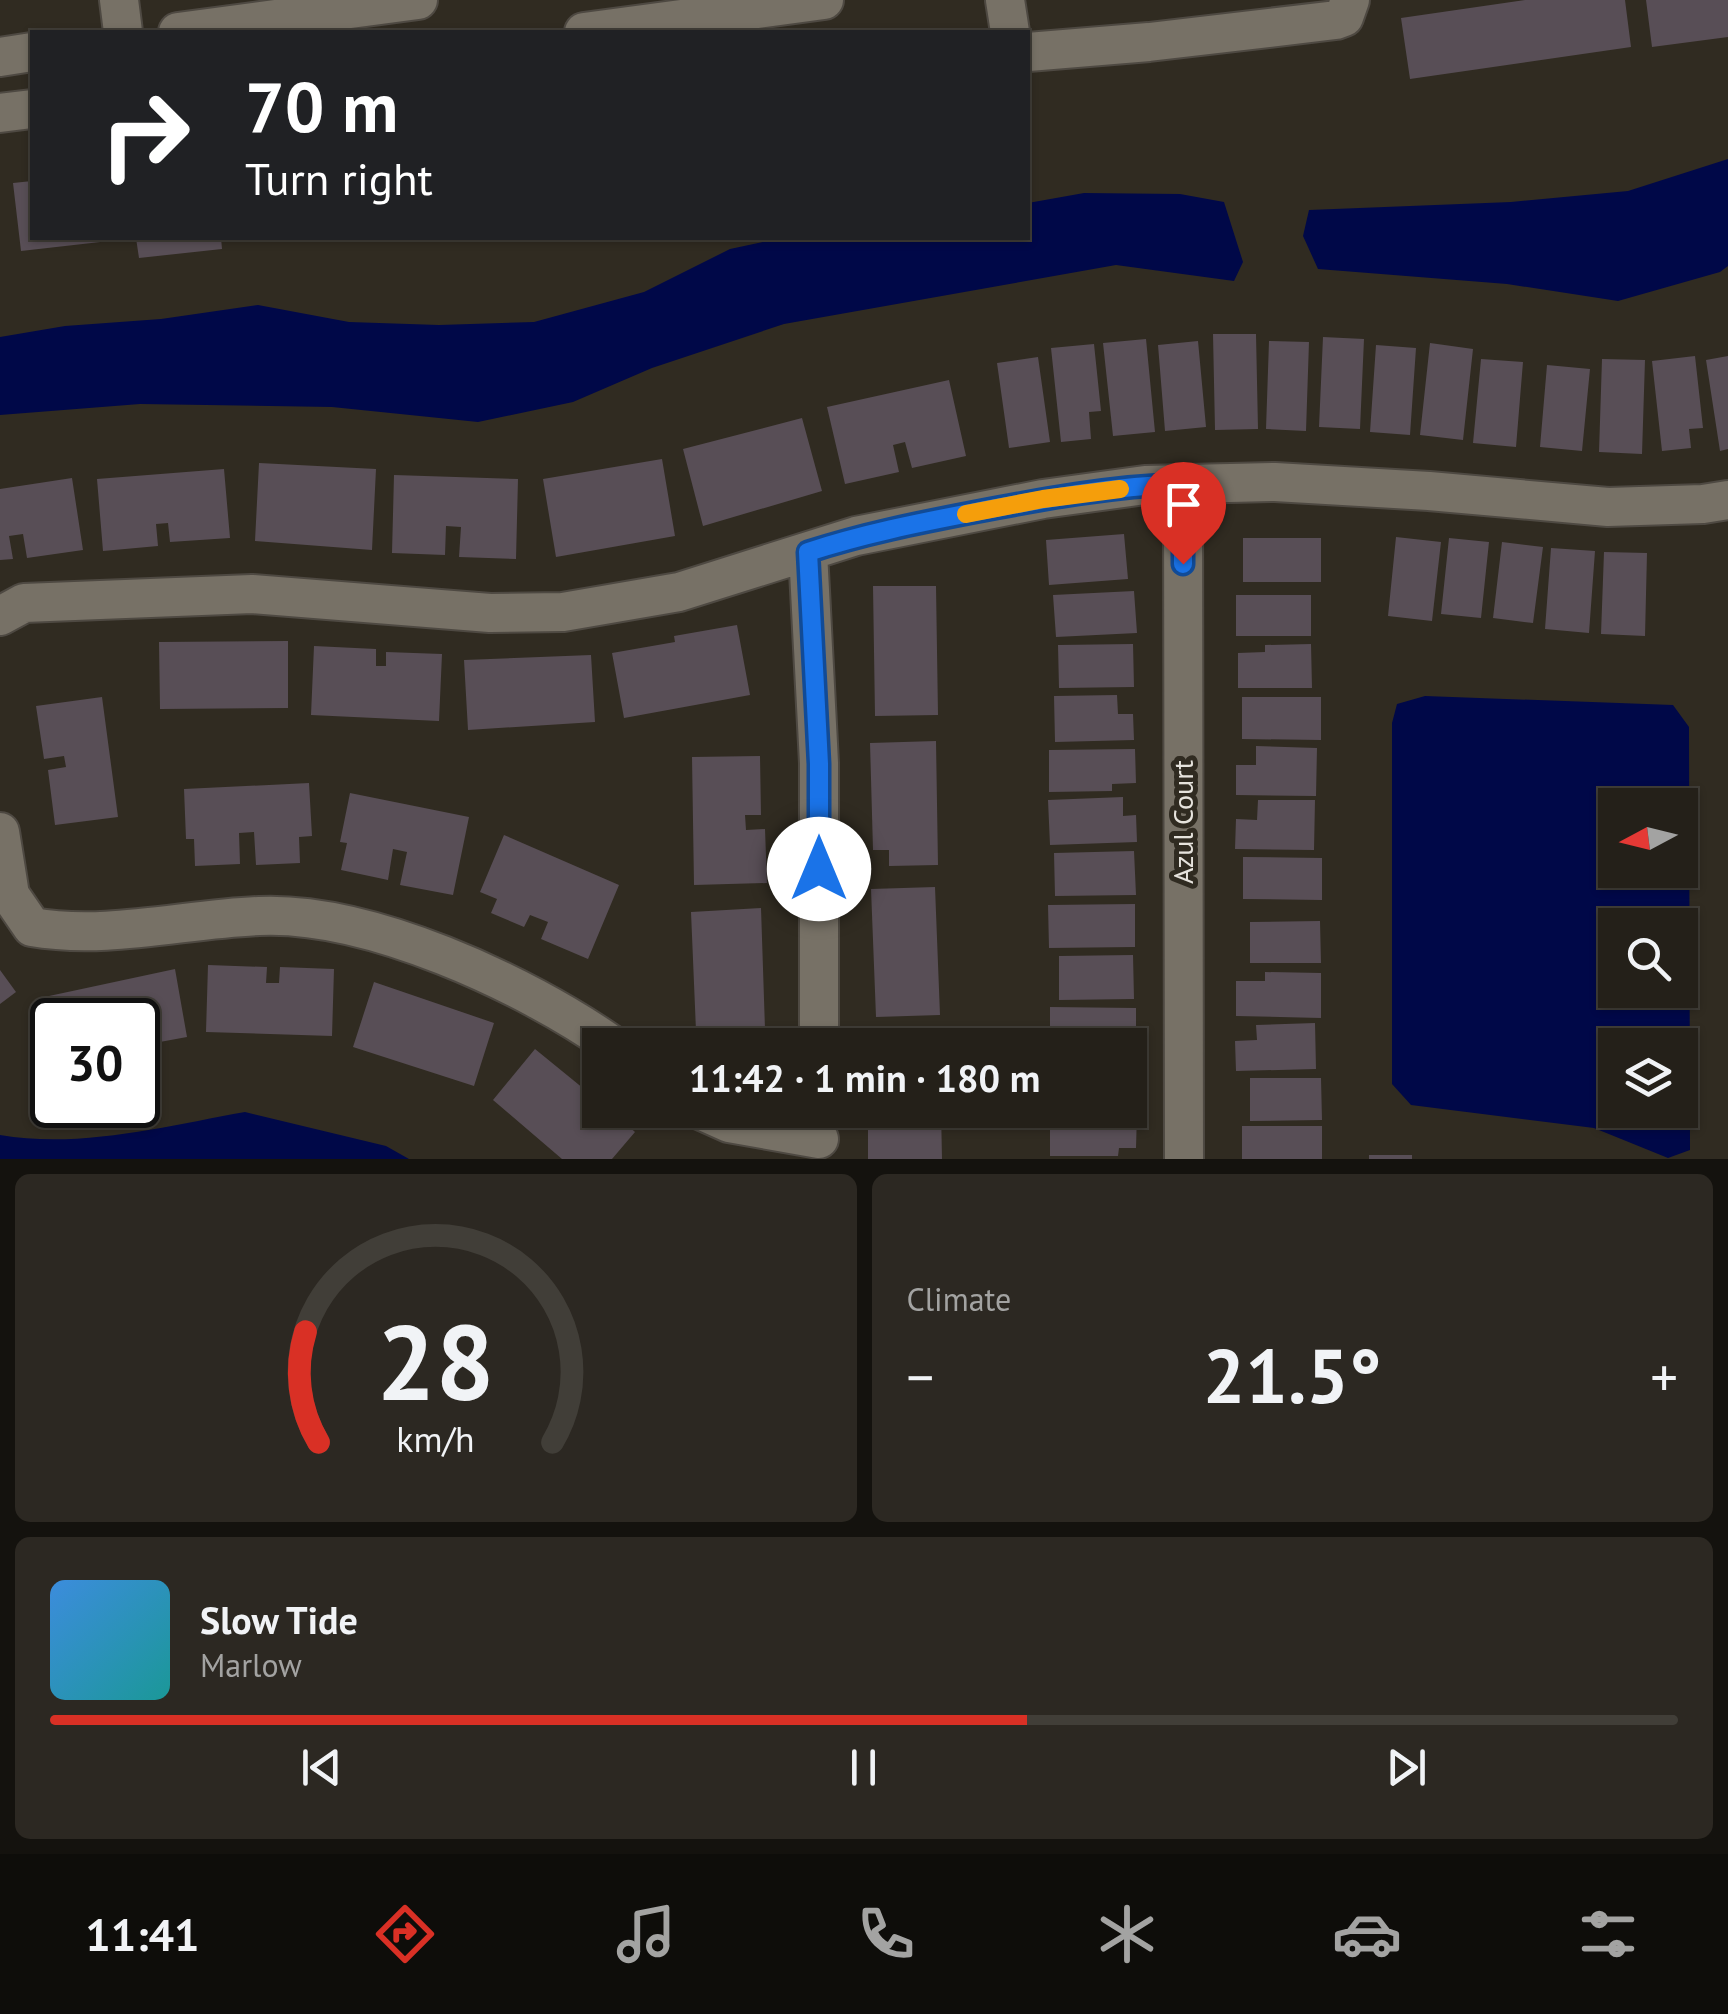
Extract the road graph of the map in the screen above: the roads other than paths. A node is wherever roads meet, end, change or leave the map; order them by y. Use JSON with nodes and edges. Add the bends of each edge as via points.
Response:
{"nodes":[{"id":1,"x":119,"y":0,"type":"edge"},
{"id":2,"x":418,"y":0,"type":"edge"},
{"id":3,"x":824,"y":0,"type":"edge"},
{"id":4,"x":1005,"y":0,"type":"edge"},
{"id":5,"x":1350,"y":0,"type":"edge"},
{"id":6,"x":709,"y":8,"type":"edge"},
{"id":7,"x":667,"y":10,"type":"edge"},
{"id":8,"x":123,"y":30,"type":"edge"},
{"id":9,"x":193,"y":30,"type":"edge"},
{"id":10,"x":592,"y":30,"type":"edge"},
{"id":11,"x":1010,"y":30,"type":"edge"},
{"id":12,"x":30,"y":52,"type":"edge"},
{"id":13,"x":1030,"y":52,"type":"edge"},
{"id":14,"x":0,"y":56,"type":"edge"},
{"id":15,"x":30,"y":108,"type":"edge"},
{"id":16,"x":0,"y":113,"type":"edge"},
{"id":17,"x":1183,"y":484,"type":"junction"},
{"id":18,"x":1728,"y":500,"type":"edge"},
{"id":19,"x":808,"y":552,"type":"junction"},
{"id":20,"x":0,"y":616,"type":"edge"},
{"id":21,"x":0,"y":832,"type":"edge"},
{"id":22,"x":587,"y":1028,"type":"edge"},
{"id":23,"x":819,"y":1028,"type":"edge"},
{"id":24,"x":764,"y":1128,"type":"edge"},
{"id":25,"x":819,"y":1136,"type":"edge"},
{"id":26,"x":1184,"y":1159,"type":"edge"}],
"edges":[{"from":1,"to":8,"type":"street"},
{"from":2,"to":9,"type":"street"},
{"from":3,"to":6,"type":"street"},
{"from":4,"to":11,"type":"street"},
{"from":5,"to":13,"type":"street","via":[[1336,20]]},
{"from":6,"to":7,"type":"street"},
{"from":7,"to":10,"type":"street"},
{"from":12,"to":14,"type":"street"},
{"from":15,"to":16,"type":"street"},
{"from":17,"to":18,"type":"street","via":[[1294,483],[1608,507]]},
{"from":17,"to":19,"type":"street","via":[[1043,499],[856,536]]},
{"from":17,"to":26,"type":"street","name":"Azul Court"},
{"from":19,"to":20,"type":"street","via":[[679,592],[563,612],[490,613],[252,594],[24,603]]},
{"from":19,"to":23,"type":"street","via":[[819,764]]},
{"from":21,"to":22,"type":"street","via":[[10,895],[32,927],[59,932],[262,916],[320,920],[399,940],[482,972]]},
{"from":24,"to":25,"type":"street"}]}
